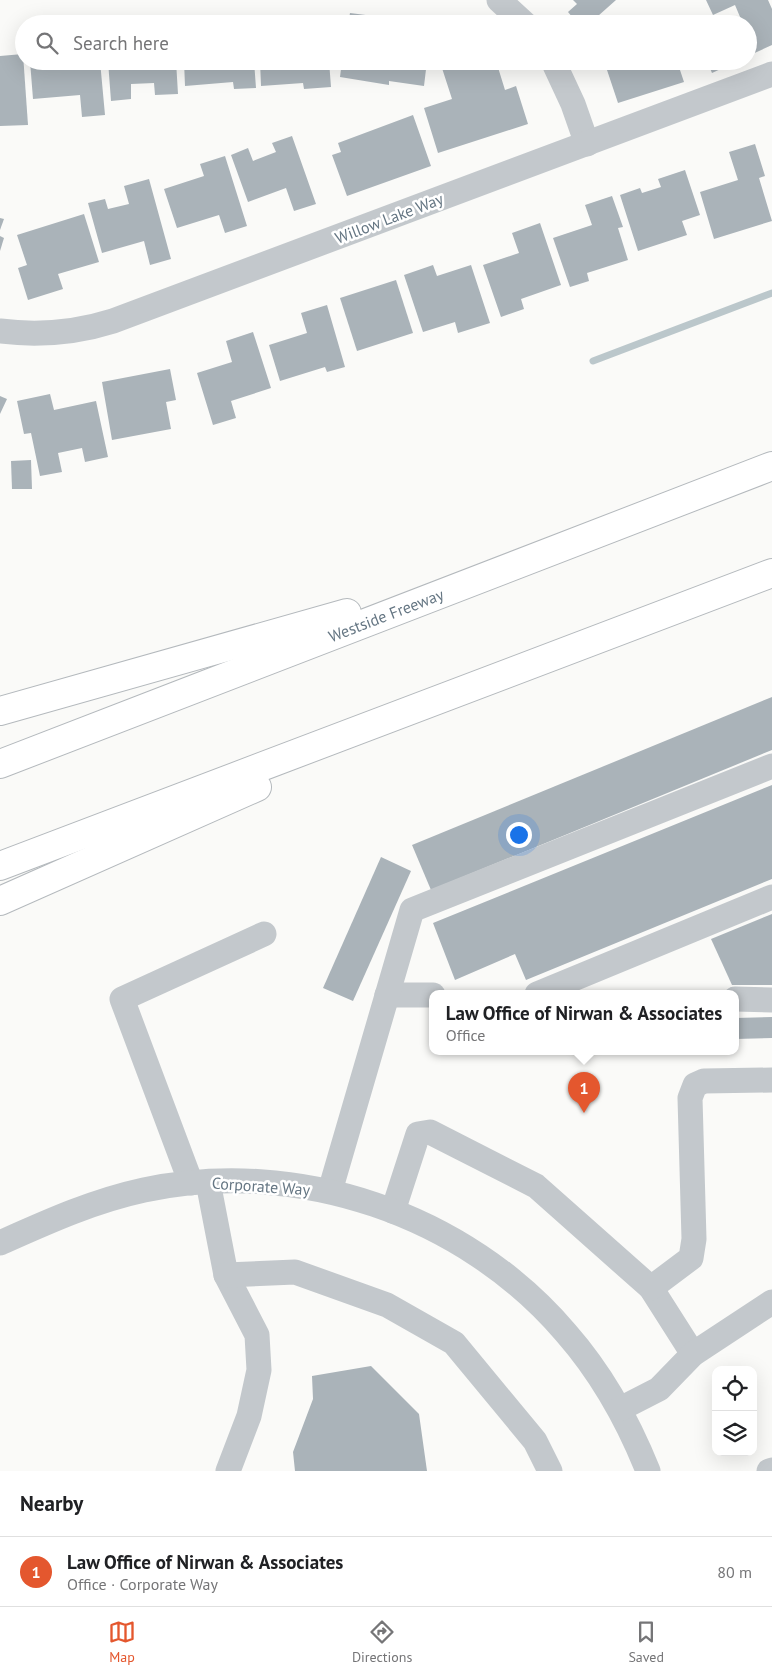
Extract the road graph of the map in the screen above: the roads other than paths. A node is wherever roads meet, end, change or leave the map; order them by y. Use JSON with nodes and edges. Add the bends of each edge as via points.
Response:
{"nodes":[{"id":1,"x":499,"y":0,"type":"edge"},
{"id":2,"x":515,"y":15,"type":"edge"},
{"id":3,"x":557,"y":70,"type":"edge"},
{"id":4,"x":772,"y":74,"type":"edge"},
{"id":5,"x":587,"y":144,"type":"junction"},
{"id":6,"x":0,"y":331,"type":"edge"},
{"id":7,"x":772,"y":466,"type":"edge"},
{"id":8,"x":507,"y":568,"type":"junction"},
{"id":9,"x":772,"y":573,"type":"edge"},
{"id":10,"x":548,"y":659,"type":"junction"},
{"id":11,"x":0,"y":711,"type":"edge"},
{"id":12,"x":0,"y":764,"type":"edge"},
{"id":13,"x":772,"y":766,"type":"edge"},
{"id":14,"x":0,"y":866,"type":"edge"},
{"id":15,"x":772,"y":897,"type":"edge"},
{"id":16,"x":0,"y":901,"type":"edge"},
{"id":17,"x":264,"y":934,"type":"dead end"},
{"id":18,"x":548,"y":990,"type":"edge"},
{"id":19,"x":387,"y":995,"type":"junction"},
{"id":20,"x":429,"y":995,"type":"edge"},
{"id":21,"x":739,"y":999,"type":"edge"},
{"id":22,"x":772,"y":1000,"type":"edge"},
{"id":23,"x":772,"y":1080,"type":"edge"},
{"id":24,"x":199,"y":1183,"type":"junction"},
{"id":25,"x":330,"y":1191,"type":"junction"},
{"id":26,"x":393,"y":1211,"type":"junction"},
{"id":27,"x":0,"y":1243,"type":"edge"},
{"id":28,"x":226,"y":1275,"type":"junction"},
{"id":29,"x":651,"y":1288,"type":"junction"},
{"id":30,"x":772,"y":1302,"type":"edge"},
{"id":31,"x":693,"y":1354,"type":"junction"},
{"id":32,"x":620,"y":1409,"type":"junction"},
{"id":33,"x":228,"y":1471,"type":"edge"},
{"id":34,"x":550,"y":1471,"type":"edge"},
{"id":35,"x":648,"y":1471,"type":"edge"}],
"edges":[{"from":1,"to":2,"type":"street"},
{"from":3,"to":5,"type":"street","via":[[574,104]]},
{"from":4,"to":5,"type":"street","name":"Willow Lake Way"},
{"from":5,"to":6,"type":"street","name":"Willow Lake Way","via":[[113,321],[56,334]]},
{"from":7,"to":8,"type":"highway","name":"Westside Freeway"},
{"from":8,"to":11,"type":"highway"},
{"from":8,"to":12,"type":"highway","name":"Westside Freeway"},
{"from":9,"to":10,"type":"highway"},
{"from":10,"to":14,"type":"highway"},
{"from":10,"to":16,"type":"highway"},
{"from":13,"to":19,"type":"street","via":[[412,910]]},
{"from":15,"to":18,"type":"street"},
{"from":17,"to":24,"type":"street","via":[[122,999]]},
{"from":19,"to":20,"type":"street"},
{"from":19,"to":25,"type":"street"},
{"from":21,"to":22,"type":"street"},
{"from":23,"to":29,"type":"street","via":[[704,1081],[695,1085],[690,1098],[694,1239],[691,1258]]},
{"from":24,"to":25,"type":"street","name":"Corporate Way","via":[[237,1181]]},
{"from":24,"to":27,"type":"street","name":"Corporate Way","via":[[144,1190],[99,1202]]},
{"from":24,"to":28,"type":"street"},
{"from":25,"to":26,"type":"street","name":"Corporate Way"},
{"from":26,"to":29,"type":"street","via":[[418,1134],[430,1132],[536,1186]]},
{"from":26,"to":32,"type":"street","name":"Corporate Way","via":[[459,1243],[534,1299],[595,1370]]},
{"from":28,"to":33,"type":"street","via":[[257,1335],[259,1370],[248,1416]]},
{"from":28,"to":34,"type":"street","via":[[295,1272],[387,1305],[454,1343],[535,1441]]},
{"from":29,"to":31,"type":"street"},
{"from":30,"to":31,"type":"street"},
{"from":31,"to":32,"type":"street","via":[[659,1389]]},
{"from":32,"to":35,"type":"street","name":"Corporate Way"}]}
